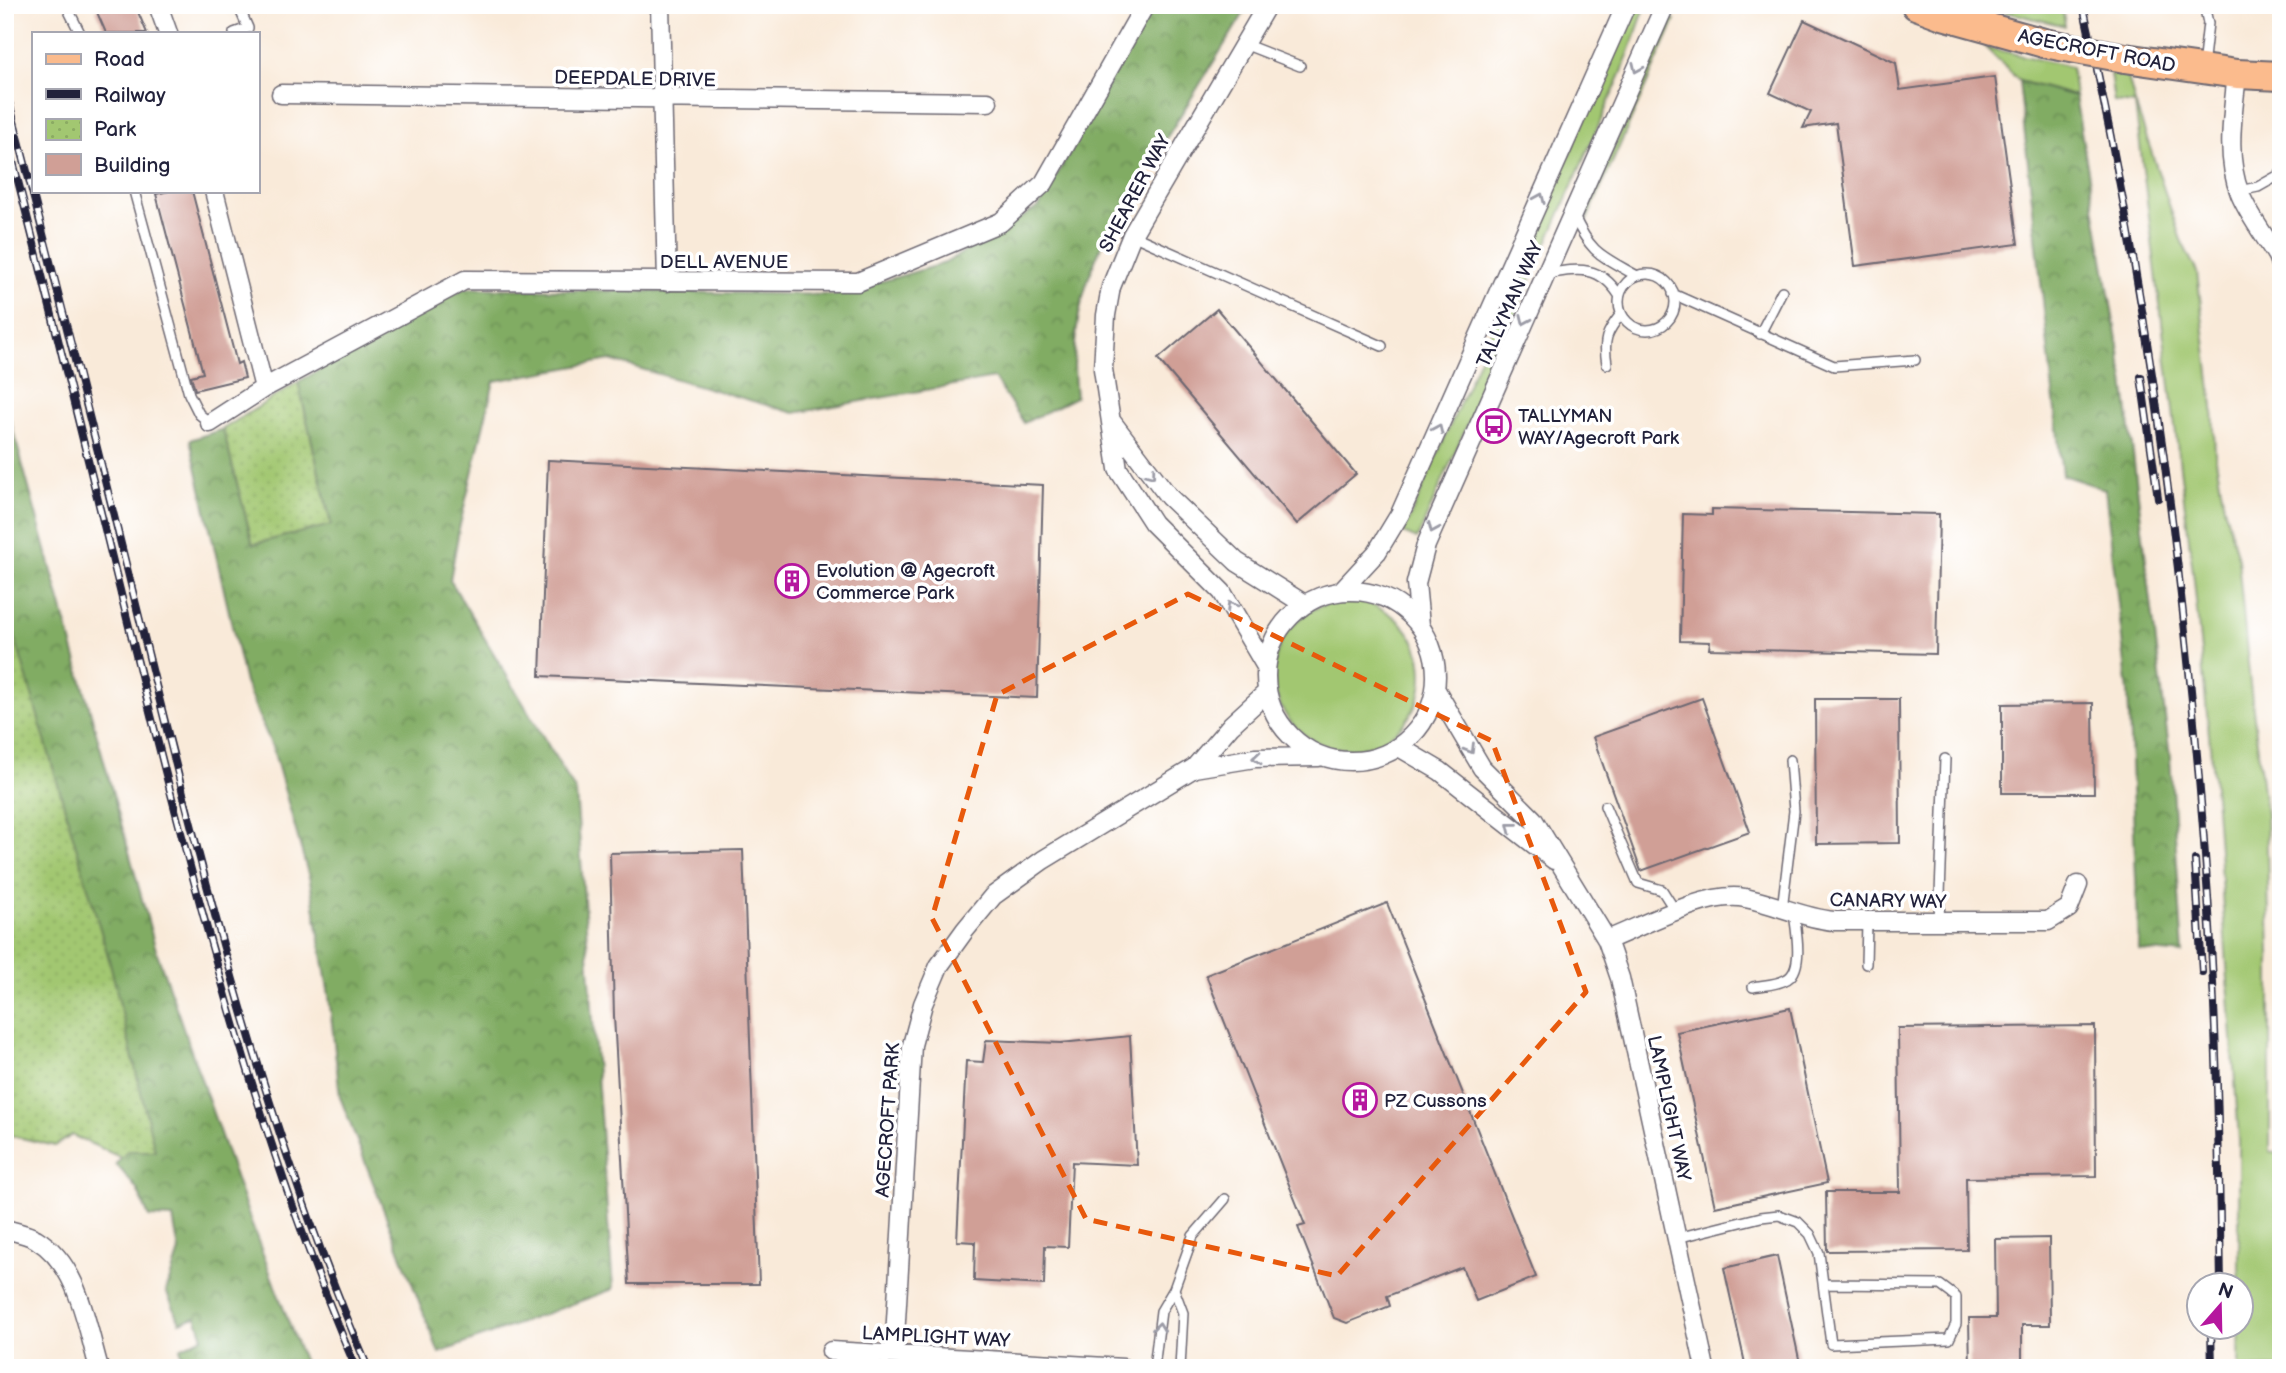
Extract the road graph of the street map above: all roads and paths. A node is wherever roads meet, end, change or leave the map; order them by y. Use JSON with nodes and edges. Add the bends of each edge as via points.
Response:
{"nodes":[{"id":1,"x":66,"y":5,"type":"edge"},
{"id":2,"x":158,"y":5,"type":"edge"},
{"id":3,"x":238,"y":5,"type":"edge"},
{"id":4,"x":660,"y":5,"type":"edge"},
{"id":5,"x":1145,"y":5,"type":"edge"},
{"id":6,"x":1267,"y":5,"type":"edge"},
{"id":7,"x":1626,"y":5,"type":"edge"},
{"id":8,"x":1665,"y":5,"type":"edge"},
{"id":9,"x":1916,"y":5,"type":"edge"},
{"id":10,"x":2204,"y":5,"type":"edge"},
{"id":11,"x":80,"y":32,"type":"edge"},
{"id":12,"x":168,"y":32,"type":"edge"},
{"id":13,"x":237,"y":32,"type":"edge"},
{"id":14,"x":1243,"y":43,"type":"junction"},
{"id":15,"x":1300,"y":66,"type":"dead end"},
{"id":16,"x":2203,"y":69,"type":"junction"},
{"id":17,"x":2237,"y":74,"type":"junction"},
{"id":18,"x":2281,"y":76,"type":"edge"},
{"id":19,"x":281,"y":94,"type":"dead end"},
{"id":20,"x":662,"y":99,"type":"junction"},
{"id":21,"x":988,"y":102,"type":"dead end"},
{"id":22,"x":2281,"y":174,"type":"edge"},
{"id":23,"x":2239,"y":191,"type":"junction"},
{"id":24,"x":134,"y":192,"type":"edge"},
{"id":25,"x":214,"y":192,"type":"edge"},
{"id":26,"x":1572,"y":213,"type":"junction"},
{"id":27,"x":1132,"y":234,"type":"junction"},
{"id":28,"x":2281,"y":267,"type":"edge"},
{"id":29,"x":1545,"y":274,"type":"junction"},
{"id":30,"x":1637,"y":276,"type":"junction"},
{"id":31,"x":667,"y":282,"type":"junction"},
{"id":32,"x":1782,"y":291,"type":"dead end"},
{"id":33,"x":1673,"y":294,"type":"junction"},
{"id":34,"x":1619,"y":295,"type":"junction"},
{"id":35,"x":1621,"y":314,"type":"junction"},
{"id":36,"x":1760,"y":334,"type":"junction"},
{"id":37,"x":1382,"y":346,"type":"dead end"},
{"id":38,"x":1915,"y":360,"type":"dead end"},
{"id":39,"x":1607,"y":364,"type":"dead end"},
{"id":40,"x":264,"y":388,"type":"junction"},
{"id":41,"x":1110,"y":419,"type":"junction"},
{"id":42,"x":210,"y":423,"type":"joint"},
{"id":43,"x":1341,"y":591,"type":"junction"},
{"id":44,"x":1304,"y":604,"type":"junction"},
{"id":45,"x":1420,"y":625,"type":"junction"},
{"id":46,"x":1265,"y":664,"type":"junction"},
{"id":47,"x":1436,"y":690,"type":"junction"},
{"id":48,"x":1266,"y":693,"type":"junction"},
{"id":49,"x":1399,"y":747,"type":"junction"},
{"id":50,"x":1321,"y":757,"type":"junction"},
{"id":51,"x":1945,"y":759,"type":"dead end"},
{"id":52,"x":1790,"y":760,"type":"dead end"},
{"id":53,"x":1194,"y":768,"type":"junction"},
{"id":54,"x":1605,"y":806,"type":"dead end"},
{"id":55,"x":1565,"y":869,"type":"junction"},
{"id":56,"x":2078,"y":885,"type":"dead end"},
{"id":57,"x":1788,"y":911,"type":"junction"},
{"id":58,"x":1676,"y":912,"type":"junction"},
{"id":59,"x":1939,"y":921,"type":"junction"},
{"id":60,"x":1867,"y":922,"type":"junction"},
{"id":61,"x":1607,"y":940,"type":"junction"},
{"id":62,"x":1866,"y":964,"type":"dead end"},
{"id":63,"x":1753,"y":987,"type":"dead end"},
{"id":64,"x":1225,"y":1199,"type":"dead end"},
{"id":65,"x":5,"y":1229,"type":"edge"},
{"id":66,"x":1676,"y":1238,"type":"junction"},
{"id":67,"x":1823,"y":1284,"type":"junction"},
{"id":68,"x":1174,"y":1289,"type":"junction"},
{"id":69,"x":831,"y":1351,"type":"dead end"},
{"id":70,"x":894,"y":1355,"type":"junction"},
{"id":71,"x":99,"y":1368,"type":"edge"},
{"id":72,"x":1124,"y":1368,"type":"edge"},
{"id":73,"x":1154,"y":1368,"type":"edge"},
{"id":74,"x":1180,"y":1368,"type":"edge"},
{"id":75,"x":1705,"y":1368,"type":"edge"}],
"edges":[{"from":1,"to":11,"type":"lane"},
{"from":2,"to":12,"type":"street"},
{"from":3,"to":13,"type":"lane","via":[[248,28]]},
{"from":4,"to":20,"type":"street"},
{"from":5,"to":31,"type":"street","name":"DELL AVENUE","via":[[1044,183],[1002,222],[858,282]]},
{"from":6,"to":14,"type":"street","name":"SHEARER WAY"},
{"from":43,"to":7,"type":"street","name":"TALLYMAN WAY","one_way":true,"via":[[1377,552],[1400,514]]},
{"from":8,"to":26,"type":"street","name":"TALLYMAN WAY","one_way":true},
{"from":9,"to":16,"type":"main road","name":"AGECROFT ROAD","bridge":true,"via":[[2044,43]]},
{"from":10,"to":16,"type":"lane","via":[[2208,23]]},
{"from":14,"to":15,"type":"lane"},
{"from":14,"to":27,"type":"street","name":"SHEARER WAY"},
{"from":16,"to":17,"type":"main road","name":"AGECROFT ROAD"},
{"from":17,"to":18,"type":"main road","name":"AGECROFT ROAD"},
{"from":17,"to":23,"type":"street","via":[[2231,153]]},
{"from":19,"to":20,"type":"street","name":"DEEPDALE DRIVE"},
{"from":20,"to":21,"type":"street","name":"DEEPDALE DRIVE"},
{"from":20,"to":31,"type":"street"},
{"from":22,"to":23,"type":"lane"},
{"from":23,"to":28,"type":"street"},
{"from":24,"to":42,"type":"lane","via":[[189,394],[199,414]]},
{"from":25,"to":40,"type":"street"},
{"from":26,"to":29,"type":"street","name":"TALLYMAN WAY"},
{"from":26,"to":30,"type":"lane","via":[[1584,239],[1597,253]]},
{"from":27,"to":37,"type":"lane"},
{"from":27,"to":41,"type":"street","name":"SHEARER WAY","via":[[1105,315],[1102,369]]},
{"from":29,"to":34,"type":"lane","via":[[1577,269],[1594,272]]},
{"from":29,"to":45,"type":"street","name":"TALLYMAN WAY","one_way":true,"via":[[1421,557],[1415,597]]},
{"from":30,"to":33,"type":"lane","via":[[1655,275]]},
{"from":30,"to":34,"type":"lane"},
{"from":31,"to":40,"type":"street","name":"DELL AVENUE","via":[[465,280]]},
{"from":32,"to":36,"type":"lane"},
{"from":33,"to":35,"type":"lane","via":[[1673,312],[1652,330],[1634,327]]},
{"from":33,"to":36,"type":"lane"},
{"from":34,"to":35,"type":"lane"},
{"from":35,"to":39,"type":"lane","via":[[1604,345]]},
{"from":36,"to":38,"type":"lane","via":[[1834,366]]},
{"from":40,"to":42,"type":"street","name":"DELL AVENUE"},
{"from":41,"to":44,"type":"street","one_way":true,"via":[[1169,496],[1237,562]]},
{"from":46,"to":41,"type":"street","name":"SHEARER WAY","one_way":true,"via":[[1222,592],[1153,523],[1118,469]]},
{"from":43,"to":44,"type":"street"},
{"from":43,"to":45,"type":"street","via":[[1385,597]]},
{"from":44,"to":46,"type":"street","via":[[1285,620]]},
{"from":45,"to":47,"type":"street","via":[[1431,645]]},
{"from":46,"to":48,"type":"street"},
{"from":47,"to":49,"type":"street","via":[[1429,712]]},
{"from":47,"to":55,"type":"street","name":"LAMPLIGHT WAY","one_way":true,"via":[[1482,768],[1533,819]]},
{"from":48,"to":50,"type":"street","via":[[1276,720],[1295,742]]},
{"from":48,"to":53,"type":"street"},
{"from":49,"to":50,"type":"street","via":[[1374,759],[1347,762]]},
{"from":55,"to":49,"type":"street","one_way":true,"via":[[1440,771]]},
{"from":50,"to":53,"type":"street","one_way":true,"via":[[1255,758]]},
{"from":51,"to":59,"type":"lane"},
{"from":52,"to":57,"type":"lane","via":[[1794,811]]},
{"from":53,"to":70,"type":"street","name":"AGECROFT PARK","via":[[1043,860],[993,896],[939,965],[912,1045]]},
{"from":54,"to":58,"type":"lane","via":[[1639,883],[1662,890]]},
{"from":55,"to":61,"type":"street","name":"LAMPLIGHT WAY"},
{"from":56,"to":59,"type":"street","name":"CANARY WAY","via":[[2069,908],[2048,920]]},
{"from":57,"to":58,"type":"street","name":"CANARY WAY","via":[[1743,897],[1710,898]]},
{"from":57,"to":60,"type":"street","name":"CANARY WAY","via":[[1814,919]]},
{"from":57,"to":63,"type":"lane","via":[[1799,955],[1794,973],[1788,980]]},
{"from":58,"to":61,"type":"street","name":"CANARY WAY"},
{"from":59,"to":60,"type":"street","name":"CANARY WAY"},
{"from":60,"to":62,"type":"lane"},
{"from":61,"to":66,"type":"street","name":"LAMPLIGHT WAY","via":[[1620,978]]},
{"from":64,"to":68,"type":"lane","via":[[1193,1236]]},
{"from":65,"to":71,"type":"street","via":[[37,1240],[70,1274]]},
{"from":66,"to":67,"type":"lane","via":[[1779,1215],[1798,1222],[1810,1234],[1819,1253]]},
{"from":66,"to":75,"type":"street","name":"LAMPLIGHT WAY"},
{"from":67,"to":67,"type":"lane","via":[[1831,1344],[1949,1339],[1956,1324],[1956,1297],[1940,1285]]},
{"from":73,"to":68,"type":"lane","one_way":true,"via":[[1161,1311]]},
{"from":68,"to":74,"type":"lane","via":[[1183,1313]]},
{"from":69,"to":70,"type":"street","name":"LAMPLIGHT WAY"},
{"from":70,"to":72,"type":"street","name":"LAMPLIGHT WAY"}]}
